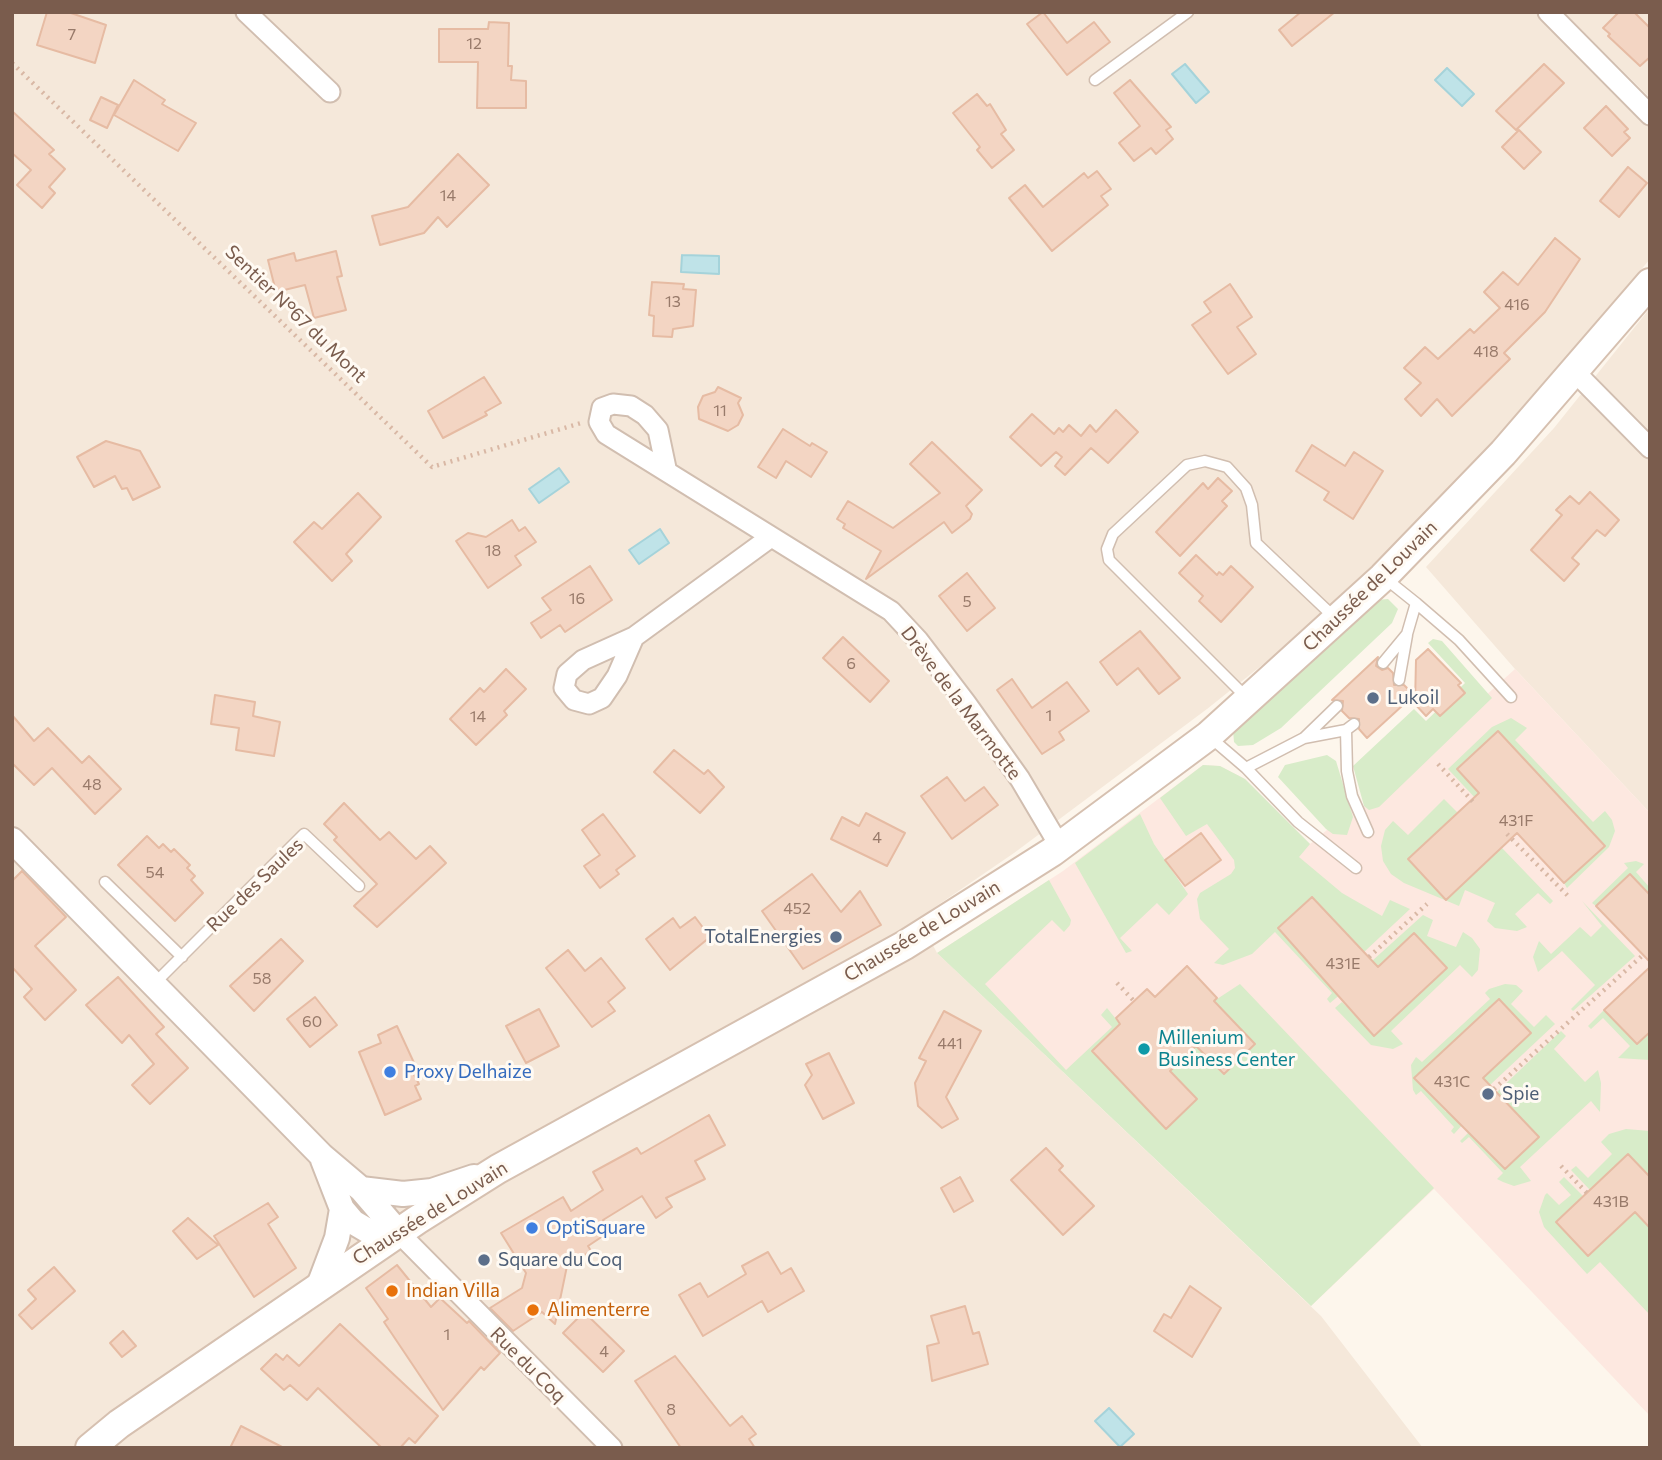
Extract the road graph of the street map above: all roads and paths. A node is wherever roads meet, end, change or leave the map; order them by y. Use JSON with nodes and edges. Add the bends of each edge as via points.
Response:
{"nodes":[{"id":1,"x":246,"y":12,"type":"edge"},
{"id":2,"x":1188,"y":12,"type":"edge"},
{"id":3,"x":1548,"y":12,"type":"edge"},
{"id":4,"x":12,"y":63,"type":"edge"},
{"id":5,"x":1096,"y":80,"type":"dead end"},
{"id":6,"x":330,"y":92,"type":"dead end"},
{"id":7,"x":1650,"y":115,"type":"edge"},
{"id":8,"x":1650,"y":283,"type":"edge"},
{"id":9,"x":1575,"y":372,"type":"junction"},
{"id":10,"x":599,"y":417,"type":"junction"},
{"id":11,"x":1650,"y":448,"type":"edge"},
{"id":12,"x":666,"y":468,"type":"junction"},
{"id":13,"x":771,"y":537,"type":"junction"},
{"id":14,"x":1383,"y":577,"type":"junction"},
{"id":15,"x":1416,"y":603,"type":"junction"},
{"id":16,"x":1337,"y":620,"type":"junction"},
{"id":17,"x":1407,"y":634,"type":"junction"},
{"id":18,"x":634,"y":637,"type":"dead end"},
{"id":19,"x":1384,"y":663,"type":"dead end"},
{"id":20,"x":1399,"y":680,"type":"dead end"},
{"id":21,"x":1511,"y":697,"type":"dead end"},
{"id":22,"x":1249,"y":700,"type":"junction"},
{"id":23,"x":1337,"y":706,"type":"dead end"},
{"id":24,"x":1208,"y":736,"type":"junction"},
{"id":25,"x":1304,"y":738,"type":"junction"},
{"id":26,"x":1438,"y":764,"type":"dead end"},
{"id":27,"x":1245,"y":768,"type":"junction"},
{"id":28,"x":1475,"y":803,"type":"dead end"},
{"id":29,"x":1368,"y":832,"type":"dead end"},
{"id":30,"x":1507,"y":834,"type":"dead end"},
{"id":31,"x":12,"y":840,"type":"edge"},
{"id":32,"x":1059,"y":845,"type":"junction"},
{"id":33,"x":1356,"y":868,"type":"dead end"},
{"id":34,"x":106,"y":882,"type":"dead end"},
{"id":35,"x":359,"y":886,"type":"dead end"},
{"id":36,"x":1570,"y":898,"type":"dead end"},
{"id":37,"x":1427,"y":904,"type":"dead end"},
{"id":38,"x":1643,"y":955,"type":"dead end"},
{"id":39,"x":182,"y":957,"type":"junction"},
{"id":40,"x":1369,"y":957,"type":"dead end"},
{"id":41,"x":1117,"y":983,"type":"dead end"},
{"id":42,"x":154,"y":985,"type":"junction"},
{"id":43,"x":1134,"y":1001,"type":"dead end"},
{"id":44,"x":1494,"y":1089,"type":"dead end"},
{"id":45,"x":322,"y":1156,"type":"junction"},
{"id":46,"x":1561,"y":1166,"type":"dead end"},
{"id":47,"x":498,"y":1169,"type":"junction"},
{"id":48,"x":361,"y":1189,"type":"junction"},
{"id":49,"x":1587,"y":1193,"type":"dead end"},
{"id":50,"x":342,"y":1209,"type":"junction"},
{"id":51,"x":398,"y":1232,"type":"junction"},
{"id":52,"x":320,"y":1283,"type":"junction"},
{"id":53,"x":601,"y":1444,"type":"edge"},
{"id":54,"x":90,"y":1448,"type":"edge"}],
"edges":[{"from":1,"to":6,"type":"street"},
{"from":2,"to":5,"type":"lane"},
{"from":3,"to":7,"type":"street"},
{"from":4,"to":10,"type":"path","name":"Sentier N°67 du Mont","via":[[432,467]]},
{"from":8,"to":9,"type":"main road","name":"Chaussée de Louvain"},
{"from":9,"to":11,"type":"street"},
{"from":9,"to":14,"type":"main road","name":"Chaussée de Louvain"},
{"from":10,"to":12,"type":"street","name":"Drève de la Marmotte","via":[[606,434]]},
{"from":10,"to":12,"type":"street","via":[[601,408],[613,404],[631,406],[645,415],[658,430]]},
{"from":12,"to":13,"type":"street","name":"Drève de la Marmotte"},
{"from":13,"to":18,"type":"street"},
{"from":13,"to":32,"type":"street","name":"Drève de la Marmotte","via":[[891,611],[909,630],[1020,779]]},
{"from":14,"to":15,"type":"lane"},
{"from":14,"to":16,"type":"main road","name":"Chaussée de Louvain"},
{"from":15,"to":17,"type":"lane"},
{"from":15,"to":21,"type":"lane","via":[[1459,640]]},
{"from":16,"to":22,"type":"main road","name":"Chaussée de Louvain"},
{"from":16,"to":22,"type":"lane","via":[[1256,543],[1246,488],[1227,467],[1205,461],[1187,465],[1177,474],[1113,534],[1107,549],[1109,560]]},
{"from":17,"to":19,"type":"lane"},
{"from":17,"to":20,"type":"lane"},
{"from":22,"to":24,"type":"main road","name":"Chaussée de Louvain"},
{"from":23,"to":25,"type":"lane"},
{"from":24,"to":27,"type":"lane"},
{"from":24,"to":32,"type":"main road","name":"Chaussée de Louvain"},
{"from":25,"to":27,"type":"lane"},
{"from":25,"to":29,"type":"lane","via":[[1350,727],[1347,771]]},
{"from":26,"to":28,"type":"path"},
{"from":27,"to":33,"type":"lane","via":[[1298,821]]},
{"from":30,"to":36,"type":"path"},
{"from":31,"to":42,"type":"street"},
{"from":32,"to":47,"type":"main road","name":"Chaussée de Louvain","via":[[905,945]]},
{"from":34,"to":39,"type":"lane"},
{"from":35,"to":39,"type":"lane","name":"Rue des Saules","via":[[304,834]]},
{"from":37,"to":40,"type":"path"},
{"from":38,"to":44,"type":"path"},
{"from":39,"to":42,"type":"lane","name":"Rue des Saules"},
{"from":41,"to":43,"type":"path"},
{"from":42,"to":45,"type":"street"},
{"from":45,"to":48,"type":"street"},
{"from":45,"to":50,"type":"street"},
{"from":46,"to":49,"type":"path"},
{"from":47,"to":48,"type":"street","via":[[432,1191],[403,1194]]},
{"from":47,"to":51,"type":"main road","name":"Chaussée de Louvain"},
{"from":48,"to":51,"type":"street"},
{"from":50,"to":51,"type":"street","via":[[361,1229],[375,1235]]},
{"from":50,"to":52,"type":"street"},
{"from":51,"to":52,"type":"main road","name":"Chaussée de Louvain"},
{"from":51,"to":53,"type":"street","name":"Rue du Coq"},
{"from":52,"to":54,"type":"main road","name":"Chaussée de Louvain"}]}
